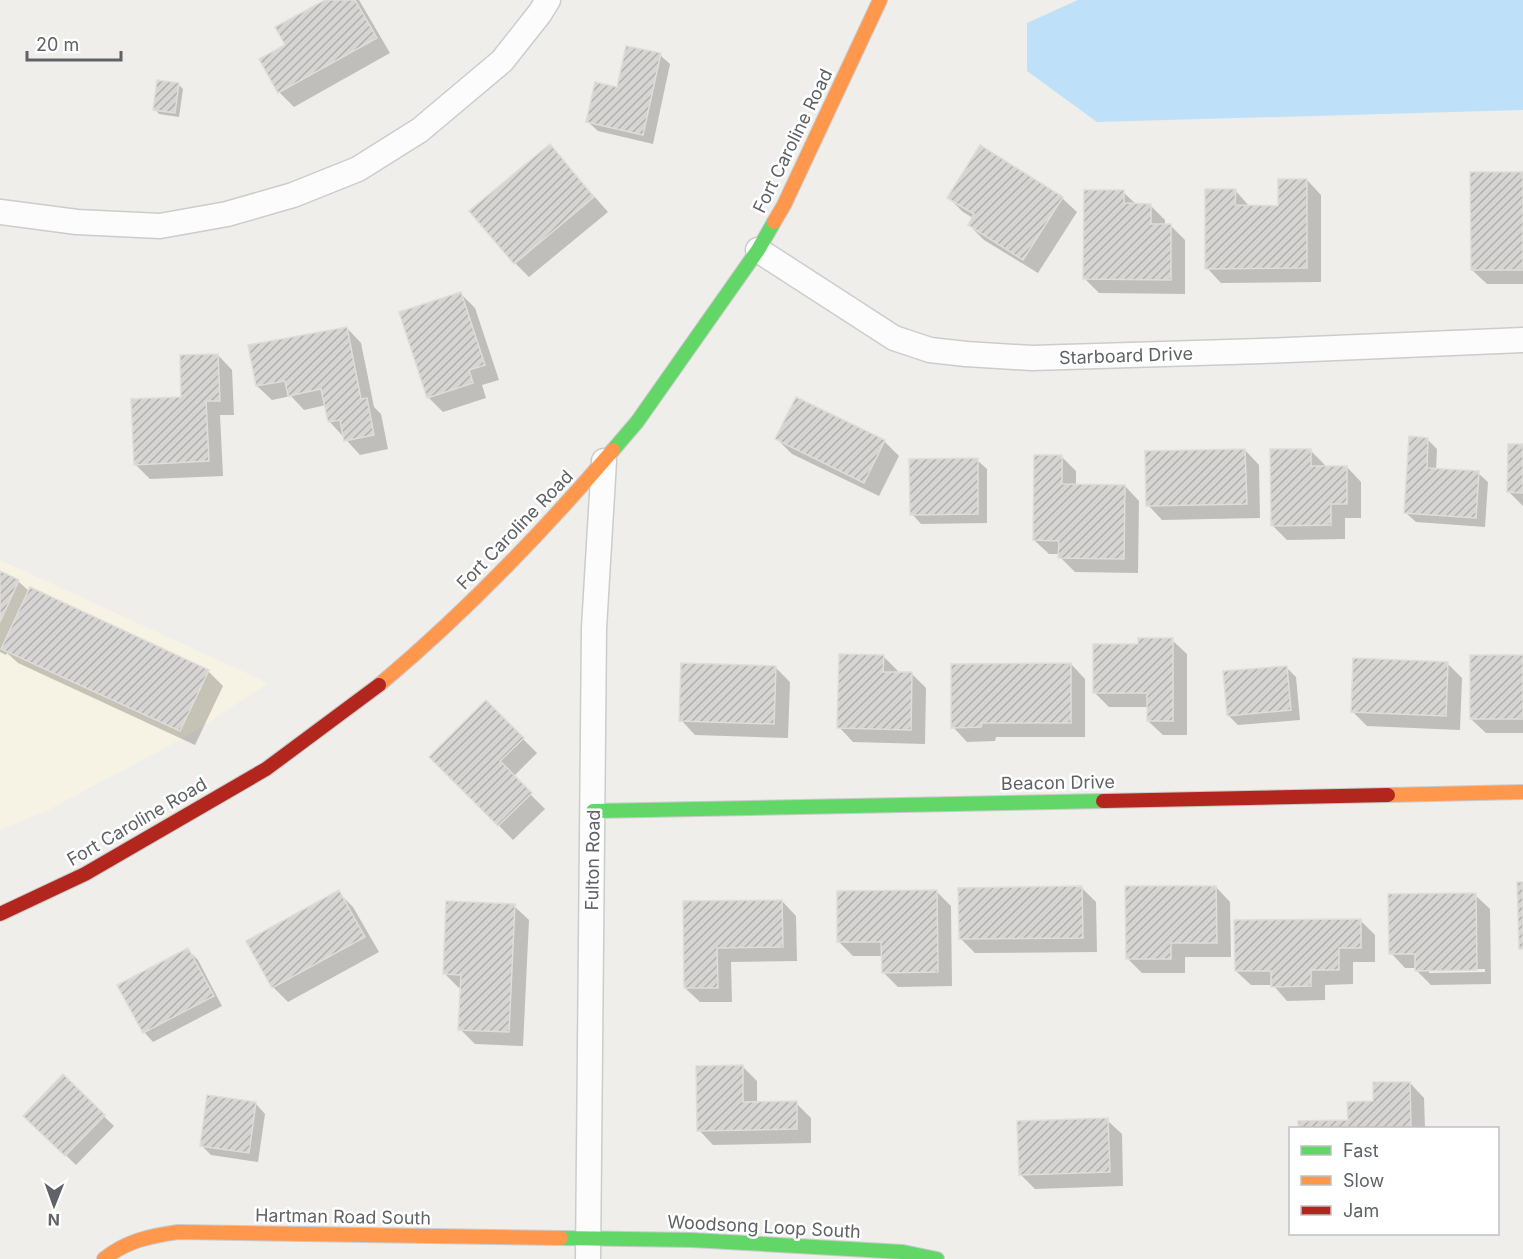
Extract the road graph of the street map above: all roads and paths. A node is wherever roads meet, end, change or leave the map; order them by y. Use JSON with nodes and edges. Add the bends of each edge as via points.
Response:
{"nodes":[{"id":1,"x":548,"y":0,"type":"edge"},
{"id":2,"x":880,"y":0,"type":"edge"},
{"id":3,"x":0,"y":212,"type":"edge"},
{"id":4,"x":758,"y":250,"type":"junction"},
{"id":5,"x":1523,"y":340,"type":"edge"},
{"id":6,"x":604,"y":461,"type":"junction"},
{"id":7,"x":1523,"y":792,"type":"edge"},
{"id":8,"x":594,"y":811,"type":"junction"},
{"id":9,"x":0,"y":914,"type":"edge"},
{"id":10,"x":588,"y":1249,"type":"edge"},
{"id":11,"x":104,"y":1259,"type":"edge"},
{"id":12,"x":937,"y":1259,"type":"edge"}],
"edges":[{"from":1,"to":3,"type":"street","via":[[502,61],[420,130],[358,169],[293,195],[227,214],[160,226],[77,222]]},
{"from":2,"to":4,"type":"street","name":"Fort Caroline Road","via":[[784,205]]},
{"from":4,"to":5,"type":"street","name":"Starboard Drive","via":[[894,338],[954,353],[1032,358]]},
{"from":4,"to":6,"type":"street","name":"Fort Caroline Road","via":[[637,422]]},
{"from":6,"to":8,"type":"street","name":"Fulton Road","via":[[594,628]]},
{"from":6,"to":9,"type":"street","name":"Fort Caroline Road","via":[[496,579],[369,693],[266,769],[85,874]]},
{"from":7,"to":8,"type":"street","name":"Beacon Drive"},
{"from":8,"to":10,"type":"street","name":"Fulton Road"},
{"from":10,"to":11,"type":"street","name":"Hartman Road South","via":[[178,1232],[140,1237]]},
{"from":10,"to":12,"type":"street","name":"Woodsong Loop South","via":[[692,1240],[903,1252]]}]}
